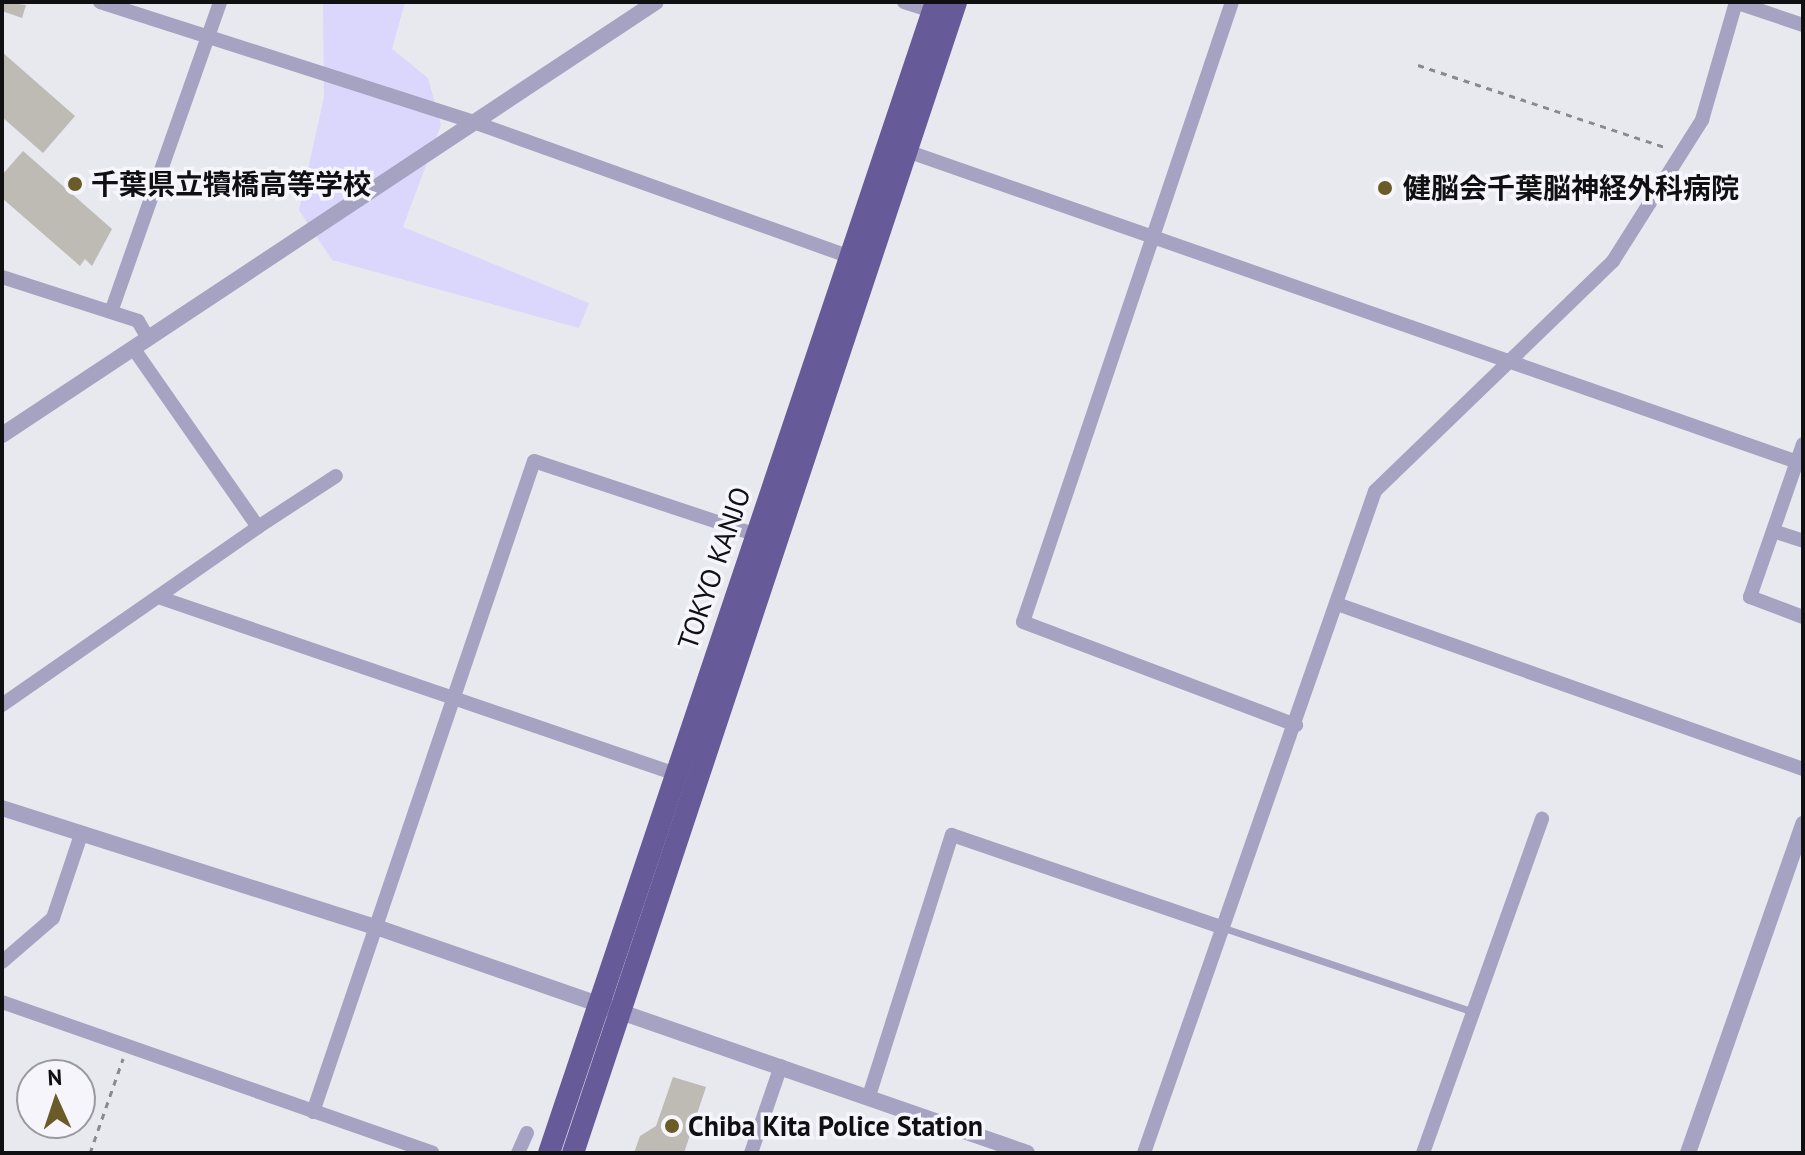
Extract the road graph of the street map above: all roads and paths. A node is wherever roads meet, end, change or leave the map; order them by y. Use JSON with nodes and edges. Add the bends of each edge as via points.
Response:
{"nodes":[{"id":1,"x":100,"y":2,"type":"edge"},
{"id":2,"x":220,"y":2,"type":"edge"},
{"id":3,"x":656,"y":2,"type":"edge"},
{"id":4,"x":904,"y":2,"type":"edge"},
{"id":5,"x":956,"y":2,"type":"edge"},
{"id":6,"x":1232,"y":2,"type":"edge"},
{"id":7,"x":1736,"y":2,"type":"edge"},
{"id":8,"x":934,"y":7,"type":"edge"},
{"id":9,"x":1803,"y":25,"type":"edge"},
{"id":10,"x":208,"y":37,"type":"junction"},
{"id":11,"x":1418,"y":65,"type":"dead end"},
{"id":12,"x":476,"y":123,"type":"junction"},
{"id":13,"x":898,"y":148,"type":"junction"},
{"id":14,"x":1682,"y":153,"type":"junction"},
{"id":15,"x":1153,"y":233,"type":"junction"},
{"id":16,"x":851,"y":257,"type":"junction"},
{"id":17,"x":2,"y":277,"type":"edge"},
{"id":18,"x":111,"y":312,"type":"junction"},
{"id":19,"x":148,"y":338,"type":"junction"},
{"id":20,"x":133,"y":348,"type":"junction"},
{"id":21,"x":1509,"y":362,"type":"junction"},
{"id":22,"x":2,"y":435,"type":"edge"},
{"id":23,"x":1803,"y":444,"type":"edge"},
{"id":24,"x":1800,"y":463,"type":"edge"},
{"id":25,"x":336,"y":476,"type":"dead end"},
{"id":26,"x":258,"y":527,"type":"junction"},
{"id":27,"x":1773,"y":531,"type":"junction"},
{"id":28,"x":757,"y":535,"type":"junction"},
{"id":29,"x":1803,"y":541,"type":"edge"},
{"id":30,"x":158,"y":597,"type":"junction"},
{"id":31,"x":1337,"y":604,"type":"junction"},
{"id":32,"x":1803,"y":617,"type":"edge"},
{"id":33,"x":454,"y":698,"type":"junction"},
{"id":34,"x":2,"y":705,"type":"edge"},
{"id":35,"x":1296,"y":725,"type":"junction"},
{"id":36,"x":1803,"y":769,"type":"edge"},
{"id":37,"x":676,"y":774,"type":"junction"},
{"id":38,"x":2,"y":808,"type":"edge"},
{"id":39,"x":1542,"y":819,"type":"dead end"},
{"id":40,"x":1803,"y":824,"type":"edge"},
{"id":41,"x":81,"y":835,"type":"junction"},
{"id":42,"x":376,"y":927,"type":"junction"},
{"id":43,"x":1224,"y":928,"type":"junction"},
{"id":44,"x":2,"y":962,"type":"edge"},
{"id":45,"x":2,"y":1002,"type":"edge"},
{"id":46,"x":610,"y":1006,"type":"junction"},
{"id":47,"x":1473,"y":1012,"type":"junction"},
{"id":48,"x":126,"y":1050,"type":"junction"},
{"id":49,"x":781,"y":1066,"type":"junction"},
{"id":50,"x":869,"y":1096,"type":"junction"},
{"id":51,"x":313,"y":1112,"type":"junction"},
{"id":52,"x":527,"y":1133,"type":"dead end"},
{"id":53,"x":90,"y":1153,"type":"edge"},
{"id":54,"x":432,"y":1153,"type":"edge"},
{"id":55,"x":518,"y":1153,"type":"edge"},
{"id":56,"x":549,"y":1153,"type":"edge"},
{"id":57,"x":573,"y":1153,"type":"edge"},
{"id":58,"x":751,"y":1153,"type":"edge"},
{"id":59,"x":1027,"y":1153,"type":"edge"},
{"id":60,"x":1144,"y":1153,"type":"edge"},
{"id":61,"x":1423,"y":1153,"type":"edge"},
{"id":62,"x":1688,"y":1153,"type":"edge"}],
"edges":[{"from":1,"to":10,"type":"street"},
{"from":2,"to":10,"type":"street"},
{"from":3,"to":12,"type":"street"},
{"from":4,"to":8,"type":"street"},
{"from":5,"to":13,"type":"highway","name":"TOKYO KANJO"},
{"from":6,"to":15,"type":"street"},
{"from":7,"to":9,"type":"street"},
{"from":7,"to":14,"type":"street","via":[[1702,120]]},
{"from":8,"to":13,"type":"highway","name":"TOKYO KANJO"},
{"from":10,"to":12,"type":"street"},
{"from":10,"to":18,"type":"street"},
{"from":11,"to":14,"type":"path"},
{"from":12,"to":16,"type":"street"},
{"from":12,"to":19,"type":"street"},
{"from":13,"to":15,"type":"street"},
{"from":13,"to":16,"type":"highway","name":"TOKYO KANJO"},
{"from":13,"to":46,"type":"highway","name":"TOKYO KANJO"},
{"from":14,"to":21,"type":"street","via":[[1613,261]]},
{"from":15,"to":21,"type":"street"},
{"from":15,"to":35,"type":"street","via":[[1023,622]]},
{"from":16,"to":28,"type":"highway","name":"TOKYO KANJO"},
{"from":17,"to":18,"type":"street"},
{"from":18,"to":19,"type":"street","via":[[138,321]]},
{"from":19,"to":20,"type":"street"},
{"from":20,"to":22,"type":"street"},
{"from":20,"to":26,"type":"street"},
{"from":21,"to":24,"type":"street"},
{"from":21,"to":31,"type":"street","via":[[1375,491]]},
{"from":23,"to":24,"type":"street"},
{"from":24,"to":27,"type":"street"},
{"from":25,"to":26,"type":"street"},
{"from":26,"to":30,"type":"street"},
{"from":27,"to":29,"type":"street"},
{"from":27,"to":32,"type":"street","via":[[1750,597]]},
{"from":28,"to":33,"type":"street","via":[[534,461]]},
{"from":28,"to":37,"type":"highway","name":"TOKYO KANJO"},
{"from":30,"to":33,"type":"street"},
{"from":30,"to":34,"type":"street"},
{"from":31,"to":35,"type":"street"},
{"from":31,"to":36,"type":"street"},
{"from":33,"to":37,"type":"street"},
{"from":33,"to":42,"type":"street"},
{"from":35,"to":43,"type":"street"},
{"from":37,"to":46,"type":"highway","name":"TOKYO KANJO"},
{"from":38,"to":41,"type":"street"},
{"from":39,"to":47,"type":"street"},
{"from":40,"to":62,"type":"street"},
{"from":41,"to":42,"type":"street"},
{"from":41,"to":44,"type":"street","via":[[53,918]]},
{"from":42,"to":46,"type":"street"},
{"from":42,"to":51,"type":"street"},
{"from":43,"to":47,"type":"lane"},
{"from":43,"to":50,"type":"street","via":[[952,835]]},
{"from":43,"to":60,"type":"street"},
{"from":45,"to":48,"type":"street"},
{"from":46,"to":49,"type":"street"},
{"from":46,"to":56,"type":"highway","name":"TOKYO KANJO"},
{"from":46,"to":57,"type":"highway","name":"TOKYO KANJO"},
{"from":47,"to":61,"type":"street"},
{"from":48,"to":51,"type":"street"},
{"from":48,"to":53,"type":"path"},
{"from":49,"to":50,"type":"street"},
{"from":49,"to":58,"type":"street"},
{"from":50,"to":59,"type":"street"},
{"from":51,"to":54,"type":"street"},
{"from":52,"to":55,"type":"street"}]}
